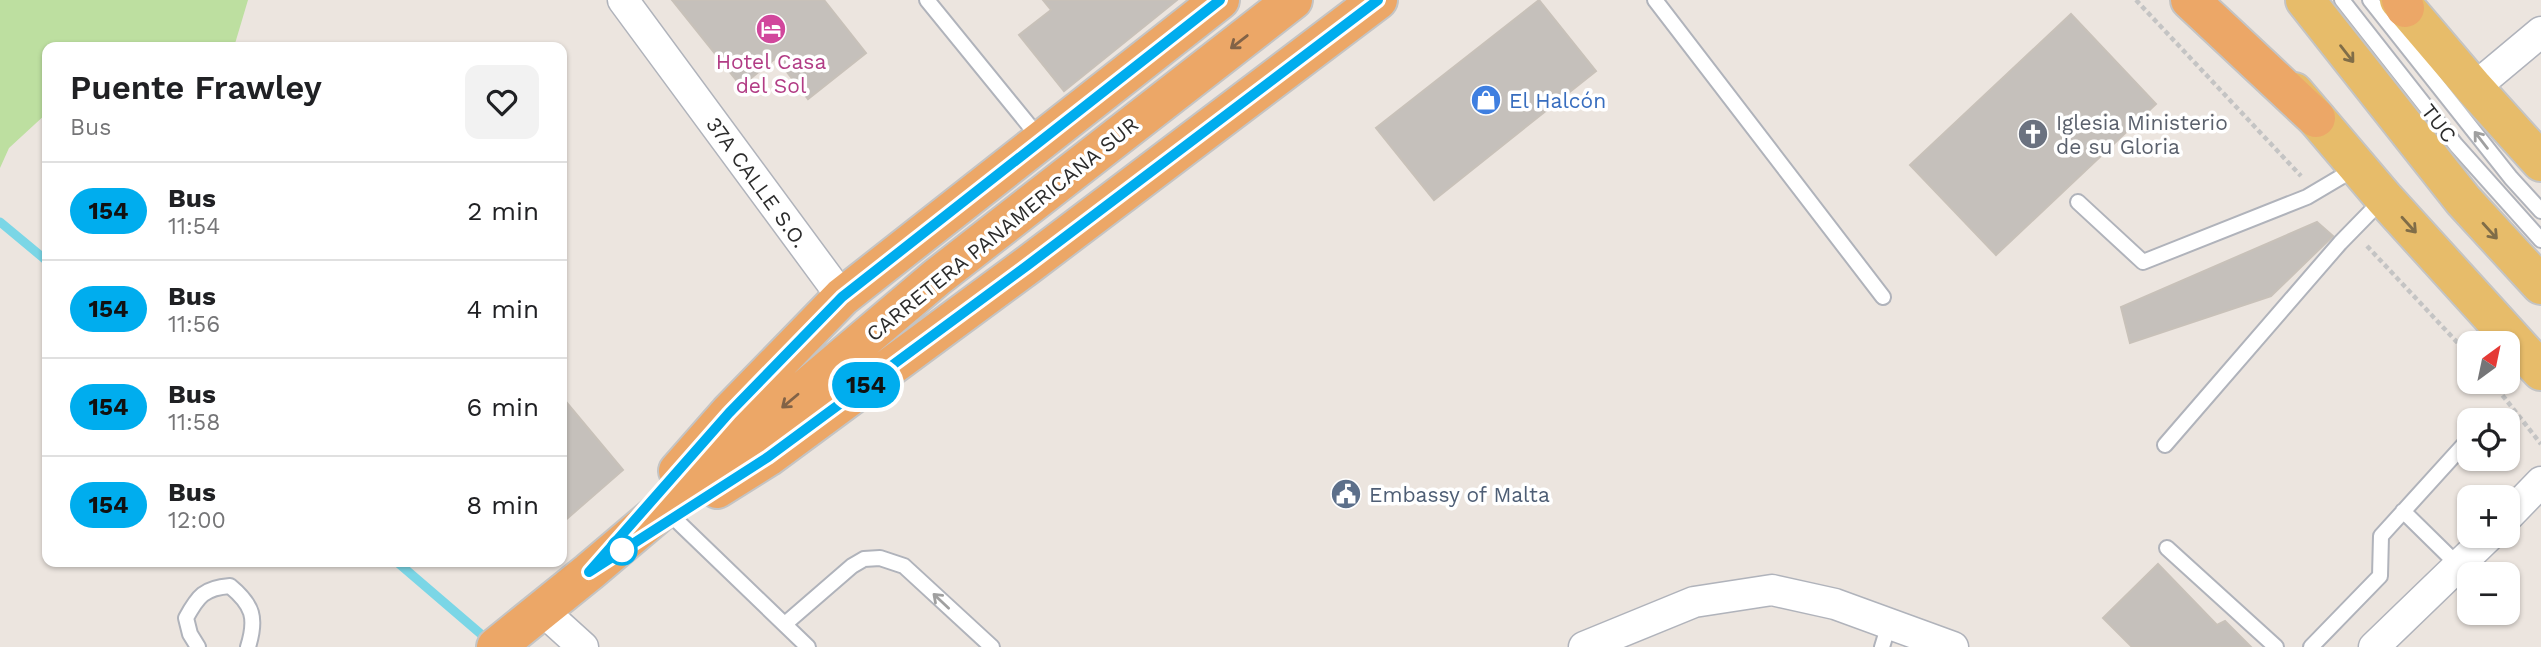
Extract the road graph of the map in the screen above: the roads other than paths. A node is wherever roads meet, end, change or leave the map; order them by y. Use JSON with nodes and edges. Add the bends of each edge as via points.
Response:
{"nodes":[{"id":1,"x":624,"y":0,"type":"edge"},
{"id":2,"x":927,"y":0,"type":"edge"},
{"id":3,"x":1220,"y":0,"type":"edge"},
{"id":4,"x":1293,"y":0,"type":"edge"},
{"id":5,"x":1378,"y":0,"type":"edge"},
{"id":6,"x":1389,"y":0,"type":"edge"},
{"id":7,"x":1655,"y":0,"type":"edge"},
{"id":8,"x":2190,"y":0,"type":"edge"},
{"id":9,"x":2218,"y":0,"type":"edge"},
{"id":10,"x":2305,"y":0,"type":"edge"},
{"id":11,"x":2342,"y":0,"type":"edge"},
{"id":12,"x":2394,"y":2,"type":"edge"},
{"id":13,"x":1340,"y":29,"type":"junction"},
{"id":14,"x":2541,"y":32,"type":"edge"},
{"id":15,"x":2474,"y":88,"type":"junction"},
{"id":16,"x":2316,"y":118,"type":"junction"},
{"id":17,"x":1042,"y":141,"type":"junction"},
{"id":18,"x":2541,"y":162,"type":"edge"},
{"id":19,"x":2357,"y":168,"type":"junction"},
{"id":20,"x":2384,"y":198,"type":"junction"},
{"id":21,"x":2078,"y":202,"type":"dead end"},
{"id":22,"x":2541,"y":211,"type":"edge"},
{"id":23,"x":2541,"y":240,"type":"edge"},
{"id":24,"x":2541,"y":285,"type":"edge"},
{"id":25,"x":842,"y":297,"type":"junction"},
{"id":26,"x":1883,"y":297,"type":"dead end"},
{"id":27,"x":2541,"y":370,"type":"edge"},
{"id":28,"x":2165,"y":445,"type":"dead end"},
{"id":29,"x":2457,"y":452,"type":"edge"},
{"id":30,"x":2541,"y":482,"type":"edge"},
{"id":31,"x":2520,"y":504,"type":"edge"},
{"id":32,"x":2403,"y":511,"type":"junction"},
{"id":33,"x":673,"y":517,"type":"junction"},
{"id":34,"x":2167,"y":548,"type":"dead end"},
{"id":35,"x":2476,"y":548,"type":"edge"},
{"id":36,"x":2463,"y":562,"type":"edge"},
{"id":37,"x":2457,"y":564,"type":"edge"},
{"id":38,"x":2457,"y":568,"type":"edge"},
{"id":39,"x":589,"y":572,"type":"junction"},
{"id":40,"x":785,"y":624,"type":"junction"},
{"id":41,"x":520,"y":627,"type":"edge"},
{"id":42,"x":1885,"y":635,"type":"edge"},
{"id":43,"x":198,"y":647,"type":"edge"},
{"id":44,"x":248,"y":647,"type":"edge"},
{"id":45,"x":583,"y":647,"type":"edge"},
{"id":46,"x":808,"y":647,"type":"edge"},
{"id":47,"x":992,"y":647,"type":"edge"},
{"id":48,"x":1584,"y":647,"type":"edge"},
{"id":49,"x":1953,"y":647,"type":"edge"},
{"id":50,"x":2276,"y":647,"type":"edge"},
{"id":51,"x":2311,"y":647,"type":"edge"},
{"id":52,"x":2374,"y":647,"type":"edge"}],
"edges":[{"from":1,"to":25,"type":"street","name":"37A CALLE S.O."},
{"from":2,"to":17,"type":"lane"},
{"from":3,"to":17,"type":"highway","name":"CARRETERA PANAMERICANA SUR"},
{"from":4,"to":39,"type":"highway","name":"CARRETERA PANAMERICANA SUR","one_way":true,"via":[[936,278]]},
{"from":5,"to":13,"type":"highway","name":"CARRETERA PANAMERICANA SUR"},
{"from":6,"to":13,"type":"highway"},
{"from":7,"to":26,"type":"lane"},
{"from":8,"to":16,"type":"highway"},
{"from":9,"to":16,"type":"main road"},
{"from":10,"to":24,"type":"main road","one_way":true,"via":[[2463,200]]},
{"from":11,"to":23,"type":"lane","name":"TUC","via":[[2456,145]]},
{"from":12,"to":15,"type":"main road"},
{"from":22,"to":12,"type":"lane","name":"TUC","one_way":true,"via":[[2511,178]]},
{"from":13,"to":33,"type":"highway","name":"CARRETERA PANAMERICANA SUR","via":[[778,449]]},
{"from":14,"to":15,"type":"street"},
{"from":15,"to":18,"type":"main road"},
{"from":16,"to":19,"type":"main road"},
{"from":17,"to":25,"type":"highway","name":"CARRETERA PANAMERICANA SUR"},
{"from":19,"to":20,"type":"main road"},
{"from":19,"to":21,"type":"lane","via":[[2307,197],[2143,262]]},
{"from":20,"to":27,"type":"main road","one_way":true},
{"from":20,"to":28,"type":"lane"},
{"from":25,"to":39,"type":"highway","name":"CARRETERA PANAMERICANA SUR","via":[[729,413]]},
{"from":29,"to":32,"type":"lane"},
{"from":30,"to":31,"type":"street"},
{"from":32,"to":37,"type":"lane"},
{"from":32,"to":51,"type":"lane","via":[[2381,536],[2380,576]]},
{"from":33,"to":39,"type":"highway","name":"CARRETERA PANAMERICANA SUR"},
{"from":33,"to":40,"type":"lane"},
{"from":34,"to":50,"type":"lane"},
{"from":35,"to":36,"type":"street"},
{"from":38,"to":52,"type":"street"},
{"from":39,"to":41,"type":"highway","name":"CARRETERA PANAMERICANA SUR"},
{"from":40,"to":46,"type":"lane"},
{"from":47,"to":40,"type":"lane","one_way":true,"via":[[904,566],[880,558],[852,566]]},
{"from":41,"to":45,"type":"street"},
{"from":42,"to":48,"type":"street","via":[[1835,604],[1772,590],[1695,602]]},
{"from":42,"to":49,"type":"street"},
{"from":43,"to":44,"type":"lane","via":[[186,618],[196,600],[211,588],[230,586],[247,600],[253,630]]}]}
